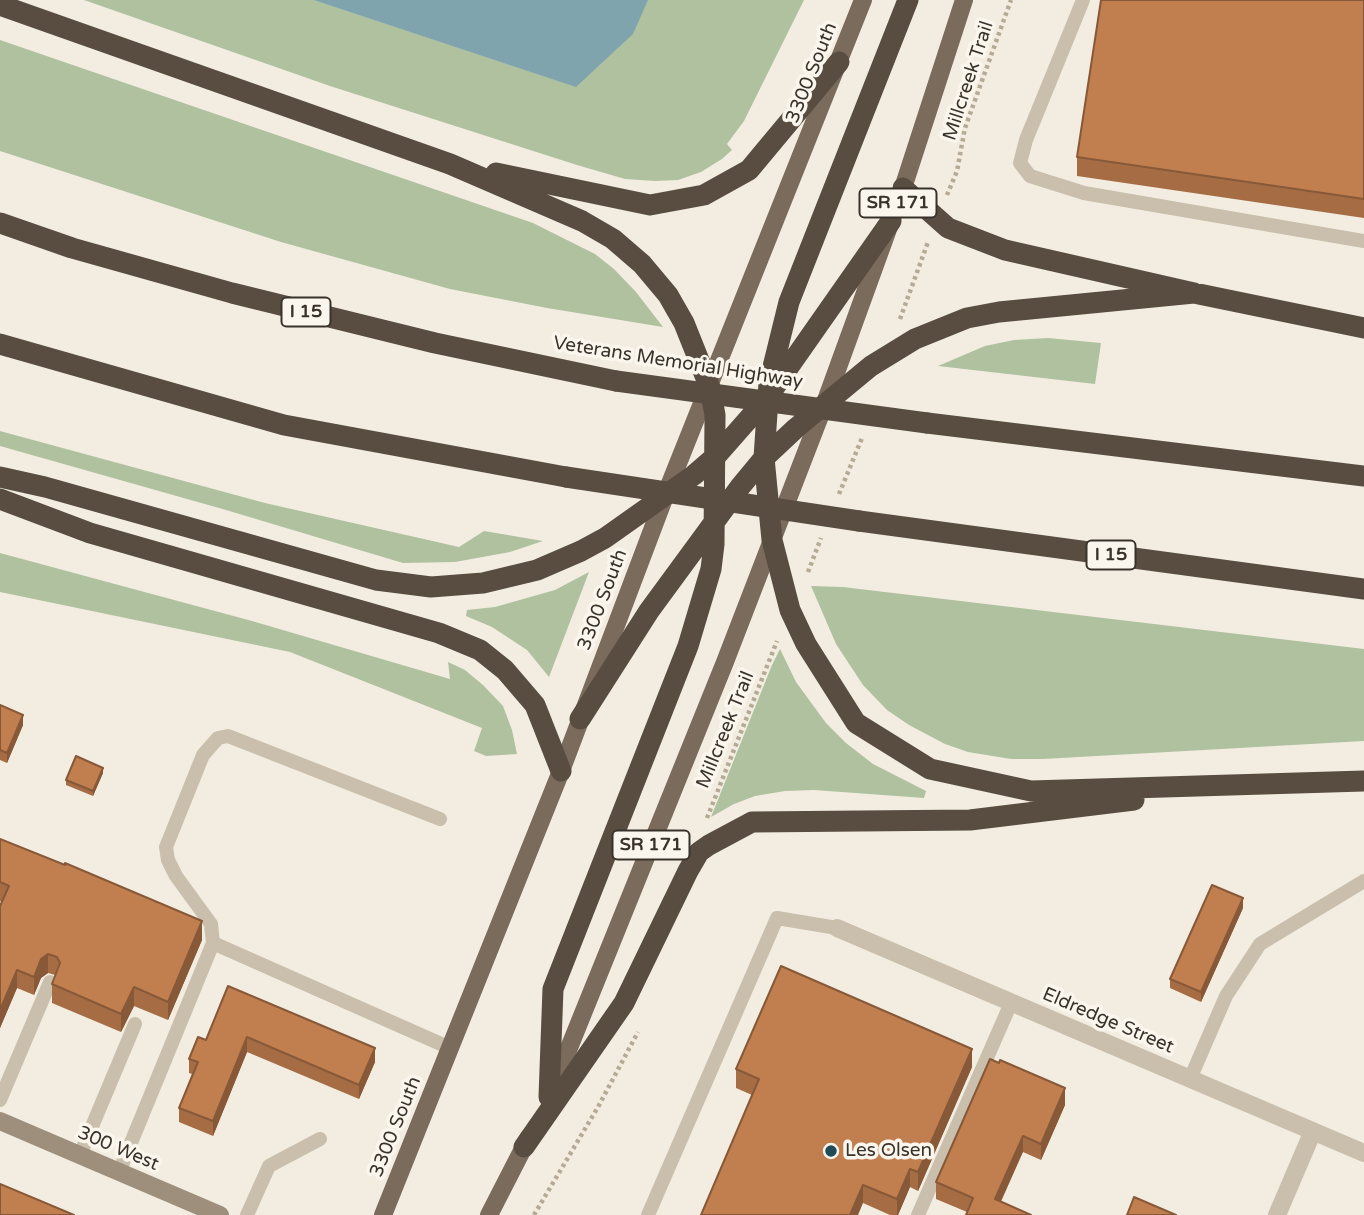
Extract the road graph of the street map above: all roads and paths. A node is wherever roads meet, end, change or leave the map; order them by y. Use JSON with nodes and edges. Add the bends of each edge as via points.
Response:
{"nodes":[{"id":1,"x":863,"y":0,"type":"edge"},
{"id":2,"x":908,"y":0,"type":"edge"},
{"id":3,"x":964,"y":0,"type":"edge"},
{"id":4,"x":1011,"y":0,"type":"edge"},
{"id":5,"x":1083,"y":0,"type":"edge"},
{"id":6,"x":0,"y":5,"type":"edge"},
{"id":7,"x":839,"y":62,"type":"junction"},
{"id":8,"x":450,"y":164,"type":"junction"},
{"id":9,"x":957,"y":171,"type":"dead end"},
{"id":10,"x":903,"y":188,"type":"junction"},
{"id":11,"x":891,"y":221,"type":"junction"},
{"id":12,"x":0,"y":223,"type":"edge"},
{"id":13,"x":1364,"y":241,"type":"edge"},
{"id":14,"x":921,"y":259,"type":"dead end"},
{"id":15,"x":1194,"y":293,"type":"junction"},
{"id":16,"x":906,"y":302,"type":"dead end"},
{"id":17,"x":1364,"y":327,"type":"edge"},
{"id":18,"x":0,"y":344,"type":"edge"},
{"id":19,"x":710,"y":388,"type":"junction"},
{"id":20,"x":767,"y":398,"type":"junction"},
{"id":21,"x":825,"y":403,"type":"junction"},
{"id":22,"x":716,"y":456,"type":"junction"},
{"id":23,"x":764,"y":458,"type":"junction"},
{"id":24,"x":1364,"y":476,"type":"edge"},
{"id":25,"x":0,"y":477,"type":"edge"},
{"id":26,"x":665,"y":496,"type":"junction"},
{"id":27,"x":0,"y":499,"type":"edge"},
{"id":28,"x":714,"y":523,"type":"junction"},
{"id":29,"x":772,"y":540,"type":"junction"},
{"id":30,"x":1364,"y":589,"type":"edge"},
{"id":31,"x":775,"y":645,"type":"dead end"},
{"id":32,"x":580,"y":719,"type":"junction"},
{"id":33,"x":561,"y":771,"type":"junction"},
{"id":34,"x":1364,"y":781,"type":"edge"},
{"id":35,"x":1252,"y":786,"type":"junction"},
{"id":36,"x":440,"y":819,"type":"dead end"},
{"id":37,"x":704,"y":826,"type":"dead end"},
{"id":38,"x":1364,"y":881,"type":"edge"},
{"id":39,"x":836,"y":928,"type":"joint"},
{"id":40,"x":213,"y":943,"type":"junction"},
{"id":41,"x":50,"y":982,"type":"edge"},
{"id":42,"x":1011,"y":1003,"type":"junction"},
{"id":43,"x":135,"y":1024,"type":"dead end"},
{"id":44,"x":450,"y":1048,"type":"junction"},
{"id":45,"x":1190,"y":1079,"type":"junction"},
{"id":46,"x":549,"y":1097,"type":"junction"},
{"id":47,"x":0,"y":1100,"type":"edge"},
{"id":48,"x":0,"y":1121,"type":"edge"},
{"id":49,"x":1313,"y":1131,"type":"junction"},
{"id":50,"x":320,"y":1139,"type":"dead end"},
{"id":51,"x":524,"y":1147,"type":"junction"},
{"id":52,"x":1364,"y":1153,"type":"edge"},
{"id":53,"x":80,"y":1156,"type":"junction"},
{"id":54,"x":119,"y":1172,"type":"junction"},
{"id":55,"x":219,"y":1215,"type":"edge"},
{"id":56,"x":247,"y":1215,"type":"edge"},
{"id":57,"x":383,"y":1215,"type":"edge"},
{"id":58,"x":489,"y":1215,"type":"edge"},
{"id":59,"x":648,"y":1215,"type":"edge"},
{"id":60,"x":918,"y":1215,"type":"edge"},
{"id":61,"x":1277,"y":1215,"type":"edge"}],
"edges":[{"from":1,"to":7,"type":"main road","name":"3300 South"},
{"from":2,"to":20,"type":"highway","via":[[789,302]]},
{"from":3,"to":10,"type":"main road","number":"SR 171"},
{"from":4,"to":9,"type":"path","name":"Millcreek Trail","via":[[965,128]]},
{"from":5,"to":13,"type":"lane","via":[[1026,140],[1020,163],[1030,176],[1084,193]]},
{"from":6,"to":8,"type":"highway"},
{"from":7,"to":8,"type":"highway","via":[[749,170],[704,195],[650,205]]},
{"from":7,"to":19,"type":"main road","name":"3300 South"},
{"from":8,"to":19,"type":"highway","via":[[613,239],[668,295]]},
{"from":10,"to":11,"type":"main road","number":"SR 171"},
{"from":10,"to":15,"type":"highway","via":[[948,228],[1004,250]]},
{"from":11,"to":20,"type":"highway"},
{"from":11,"to":21,"type":"main road","number":"SR 171"},
{"from":12,"to":24,"type":"highway","name":"Veterans Memorial Highway","number":"I 15","bridge":true,"via":[[232,293],[616,381]]},
{"from":14,"to":16,"type":"path"},
{"from":15,"to":17,"type":"highway"},
{"from":15,"to":21,"type":"highway","via":[[967,318],[890,353]]},
{"from":18,"to":30,"type":"highway","number":"I 15","bridge":true,"via":[[284,425],[566,477]]},
{"from":19,"to":22,"type":"highway"},
{"from":19,"to":26,"type":"main road","name":"3300 South"},
{"from":20,"to":22,"type":"highway"},
{"from":20,"to":23,"type":"highway"},
{"from":21,"to":23,"type":"highway"},
{"from":21,"to":29,"type":"main road","number":"SR 171"},
{"from":22,"to":26,"type":"highway"},
{"from":22,"to":28,"type":"highway"},
{"from":23,"to":28,"type":"highway"},
{"from":23,"to":29,"type":"highway"},
{"from":25,"to":26,"type":"highway","via":[[376,580],[431,587],[483,583],[537,570],[605,538]]},
{"from":26,"to":32,"type":"main road","name":"3300 South"},
{"from":27,"to":33,"type":"highway","via":[[90,533],[439,633],[480,650],[505,670],[535,705]]},
{"from":28,"to":32,"type":"highway","via":[[649,611]]},
{"from":28,"to":46,"type":"highway","via":[[710,569],[688,646],[553,989]]},
{"from":29,"to":35,"type":"highway","via":[[797,626],[856,723],[930,769],[1031,790]]},
{"from":29,"to":46,"type":"main road","number":"SR 171"},
{"from":31,"to":37,"type":"path","name":"Millcreek Trail"},
{"from":32,"to":33,"type":"main road","name":"3300 South"},
{"from":33,"to":44,"type":"main road","name":"3300 South"},
{"from":34,"to":35,"type":"highway"},
{"from":35,"to":51,"type":"highway","via":[[970,820],[752,822],[699,852],[624,1003]]},
{"from":36,"to":40,"type":"lane","via":[[228,736],[218,738],[203,755],[166,847],[172,868],[211,924]]},
{"from":38,"to":45,"type":"lane","via":[[1261,944],[1226,996]]},
{"from":39,"to":42,"type":"street","name":"Eldredge Street"},
{"from":39,"to":59,"type":"lane","via":[[777,918]]},
{"from":40,"to":44,"type":"lane"},
{"from":40,"to":54,"type":"lane"},
{"from":41,"to":47,"type":"lane"},
{"from":42,"to":45,"type":"street","name":"Eldredge Street"},
{"from":42,"to":60,"type":"lane"},
{"from":43,"to":53,"type":"lane"},
{"from":44,"to":57,"type":"main road","name":"3300 South"},
{"from":45,"to":49,"type":"street","name":"Eldredge Street"},
{"from":46,"to":51,"type":"main road","number":"SR 171"},
{"from":48,"to":53,"type":"street","name":"300 West"},
{"from":49,"to":52,"type":"street","name":"Eldredge Street"},
{"from":49,"to":61,"type":"street"},
{"from":50,"to":56,"type":"lane","via":[[269,1166]]},
{"from":51,"to":58,"type":"main road","number":"SR 171"},
{"from":53,"to":54,"type":"street","name":"300 West"},
{"from":54,"to":55,"type":"street","name":"300 West"}]}
